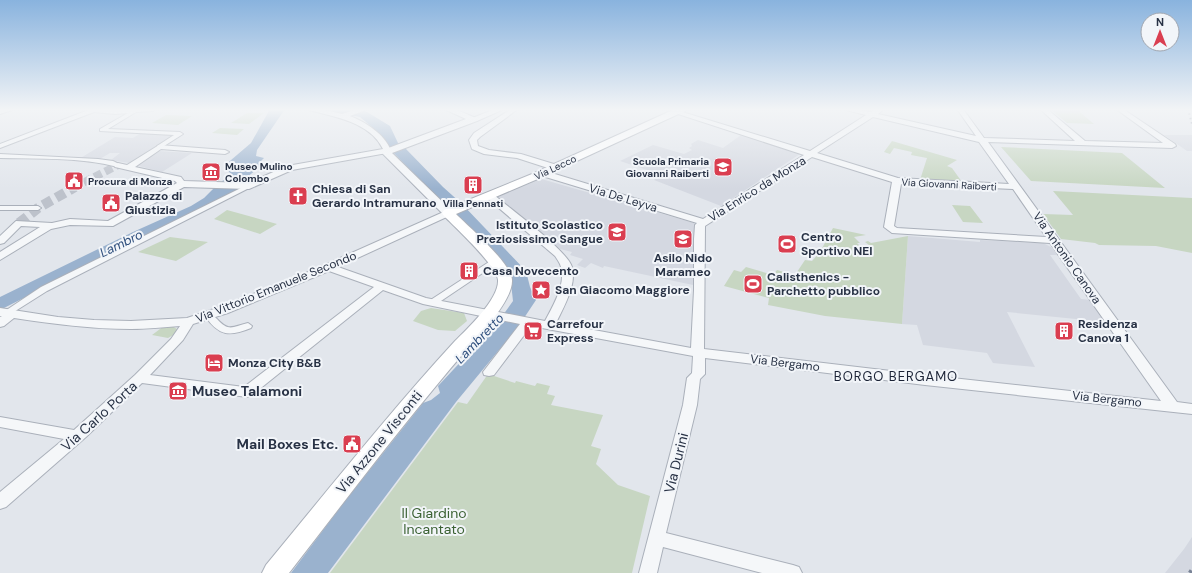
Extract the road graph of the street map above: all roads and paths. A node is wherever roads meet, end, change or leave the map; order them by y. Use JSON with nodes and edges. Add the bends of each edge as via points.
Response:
{"nodes":[{"id":1,"x":26,"y":136,"type":"edge"},
{"id":2,"x":177,"y":136,"type":"edge"},
{"id":3,"x":374,"y":136,"type":"edge"},
{"id":4,"x":428,"y":136,"type":"edge"},
{"id":5,"x":478,"y":136,"type":"edge"},
{"id":6,"x":623,"y":136,"type":"edge"},
{"id":7,"x":757,"y":136,"type":"edge"},
{"id":8,"x":839,"y":136,"type":"edge"},
{"id":9,"x":964,"y":136,"type":"edge"},
{"id":10,"x":979,"y":136,"type":"edge"},
{"id":11,"x":1074,"y":136,"type":"edge"},
{"id":12,"x":1157,"y":136,"type":"edge"},
{"id":13,"x":982,"y":140,"type":"junction"},
{"id":14,"x":1084,"y":144,"type":"junction"},
{"id":15,"x":0,"y":146,"type":"edge"},
{"id":16,"x":159,"y":148,"type":"junction"},
{"id":17,"x":389,"y":150,"type":"junction"},
{"id":18,"x":225,"y":152,"type":"dead end"},
{"id":19,"x":811,"y":154,"type":"junction"},
{"id":20,"x":0,"y":156,"type":"edge"},
{"id":21,"x":118,"y":165,"type":"joint"},
{"id":22,"x":129,"y":167,"type":"junction"},
{"id":23,"x":554,"y":167,"type":"junction"},
{"id":24,"x":542,"y":173,"type":"junction"},
{"id":25,"x":897,"y":181,"type":"junction"},
{"id":26,"x":182,"y":184,"type":"junction"},
{"id":27,"x":246,"y":186,"type":"junction"},
{"id":28,"x":1016,"y":187,"type":"junction"},
{"id":29,"x":490,"y":196,"type":"junction"},
{"id":30,"x":0,"y":208,"type":"edge"},
{"id":31,"x":38,"y":208,"type":"dead end"},
{"id":32,"x":449,"y":212,"type":"junction"},
{"id":33,"x":704,"y":222,"type":"junction"},
{"id":34,"x":50,"y":226,"type":"junction"},
{"id":35,"x":1055,"y":240,"type":"junction"},
{"id":36,"x":0,"y":241,"type":"edge"},
{"id":37,"x":0,"y":257,"type":"edge"},
{"id":38,"x":495,"y":262,"type":"junction"},
{"id":39,"x":329,"y":267,"type":"junction"},
{"id":40,"x":382,"y":286,"type":"junction"},
{"id":41,"x":432,"y":303,"type":"junction"},
{"id":42,"x":496,"y":314,"type":"junction"},
{"id":43,"x":4,"y":315,"type":"edge"},
{"id":44,"x":209,"y":316,"type":"junction"},
{"id":45,"x":525,"y":320,"type":"junction"},
{"id":46,"x":188,"y":322,"type":"junction"},
{"id":47,"x":248,"y":326,"type":"dead end"},
{"id":48,"x":549,"y":326,"type":"junction"},
{"id":49,"x":699,"y":353,"type":"junction"},
{"id":50,"x":489,"y":372,"type":"dead end"},
{"id":51,"x":140,"y":378,"type":"junction"},
{"id":52,"x":1173,"y":407,"type":"junction"},
{"id":53,"x":1192,"y":409,"type":"edge"},
{"id":54,"x":0,"y":422,"type":"edge"},
{"id":55,"x":78,"y":436,"type":"junction"},
{"id":56,"x":0,"y":502,"type":"edge"},
{"id":57,"x":658,"y":538,"type":"junction"},
{"id":58,"x":274,"y":573,"type":"edge"},
{"id":59,"x":648,"y":573,"type":"edge"},
{"id":60,"x":794,"y":573,"type":"edge"}],
"edges":[{"from":1,"to":15,"type":"street"},
{"from":2,"to":16,"type":"street"},
{"from":3,"to":17,"type":"street"},
{"from":4,"to":17,"type":"street"},
{"from":5,"to":23,"type":"street","via":[[473,140],[478,149],[510,154]]},
{"from":6,"to":23,"type":"main road","name":"Via Lecco"},
{"from":7,"to":19,"type":"street","name":"Via Giovanni Raiberti"},
{"from":8,"to":19,"type":"street","name":"Via Enrico da Monza"},
{"from":9,"to":13,"type":"street"},
{"from":10,"to":13,"type":"street","name":"Via Antonio Canova"},
{"from":11,"to":14,"type":"street"},
{"from":12,"to":14,"type":"street","via":[[1172,146]]},
{"from":13,"to":14,"type":"street"},
{"from":13,"to":28,"type":"street","name":"Via Antonio Canova"},
{"from":16,"to":18,"type":"street"},
{"from":16,"to":22,"type":"street"},
{"from":17,"to":27,"type":"street","via":[[290,168]]},
{"from":17,"to":32,"type":"street","via":[[386,153]]},
{"from":19,"to":25,"type":"street","name":"Via Giovanni Raiberti"},
{"from":19,"to":33,"type":"street","name":"Via Enrico da Monza"},
{"from":20,"to":21,"type":"street","via":[[96,160]]},
{"from":21,"to":22,"type":"street"},
{"from":22,"to":26,"type":"street","via":[[178,179]]},
{"from":23,"to":24,"type":"main road","name":"Via Lecco"},
{"from":24,"to":29,"type":"main road","name":"Via Lecco"},
{"from":24,"to":33,"type":"street","name":"Via De Leyva"},
{"from":25,"to":28,"type":"street","name":"Via Giovanni Raiberti"},
{"from":25,"to":35,"type":"street","via":[[889,227],[895,231]]},
{"from":26,"to":27,"type":"street"},
{"from":26,"to":34,"type":"street","via":[[110,224],[67,222]]},
{"from":27,"to":43,"type":"street","via":[[44,289]]},
{"from":28,"to":35,"type":"street","name":"Via Antonio Canova"},
{"from":29,"to":32,"type":"main road","name":"Via Lecco"},
{"from":29,"to":48,"type":"street","via":[[559,254],[567,267],[565,286]]},
{"from":30,"to":31,"type":"street"},
{"from":32,"to":38,"type":"main road","name":"Via Azzone Visconti"},
{"from":32,"to":39,"type":"street","name":"Via Vittorio Emanuele Secondo"},
{"from":33,"to":49,"type":"street","name":"Via Enrico da Monza","via":[[700,225],[699,239]]},
{"from":34,"to":36,"type":"street","via":[[20,223]]},
{"from":34,"to":37,"type":"street"},
{"from":35,"to":52,"type":"street","name":"Via Antonio Canova"},
{"from":38,"to":41,"type":"street"},
{"from":38,"to":42,"type":"main road","name":"Via Azzone Visconti","via":[[503,272],[504,284]]},
{"from":39,"to":40,"type":"street","name":"Via Bergamo"},
{"from":39,"to":44,"type":"street","name":"Via Vittorio Emanuele Secondo"},
{"from":40,"to":41,"type":"street","name":"Via Bergamo"},
{"from":40,"to":51,"type":"street","via":[[248,392]]},
{"from":41,"to":42,"type":"street","name":"Via Bergamo"},
{"from":42,"to":45,"type":"street","name":"Via Bergamo"},
{"from":42,"to":58,"type":"main road","name":"Via Azzone Visconti","via":[[417,395]]},
{"from":43,"to":46,"type":"street","name":"Via Vittorio Emanuele Secondo","via":[[100,324]]},
{"from":44,"to":46,"type":"street","name":"Via Vittorio Emanuele Secondo"},
{"from":44,"to":47,"type":"street","via":[[222,329],[235,331]]},
{"from":45,"to":48,"type":"street","name":"Via Bergamo"},
{"from":45,"to":50,"type":"street"},
{"from":46,"to":51,"type":"street","name":"Via Carlo Porta","via":[[183,333]]},
{"from":48,"to":49,"type":"street","name":"Via Bergamo"},
{"from":49,"to":52,"type":"street","name":"Via Bergamo"},
{"from":49,"to":57,"type":"street","name":"Via Durini","via":[[698,374],[694,378],[690,405]]},
{"from":51,"to":55,"type":"street","name":"Via Carlo Porta"},
{"from":52,"to":53,"type":"street","name":"Via Bergamo"},
{"from":54,"to":55,"type":"street"},
{"from":55,"to":56,"type":"street","name":"Via Carlo Porta"},
{"from":57,"to":59,"type":"street","name":"Via Durini"},
{"from":57,"to":60,"type":"street"}]}
